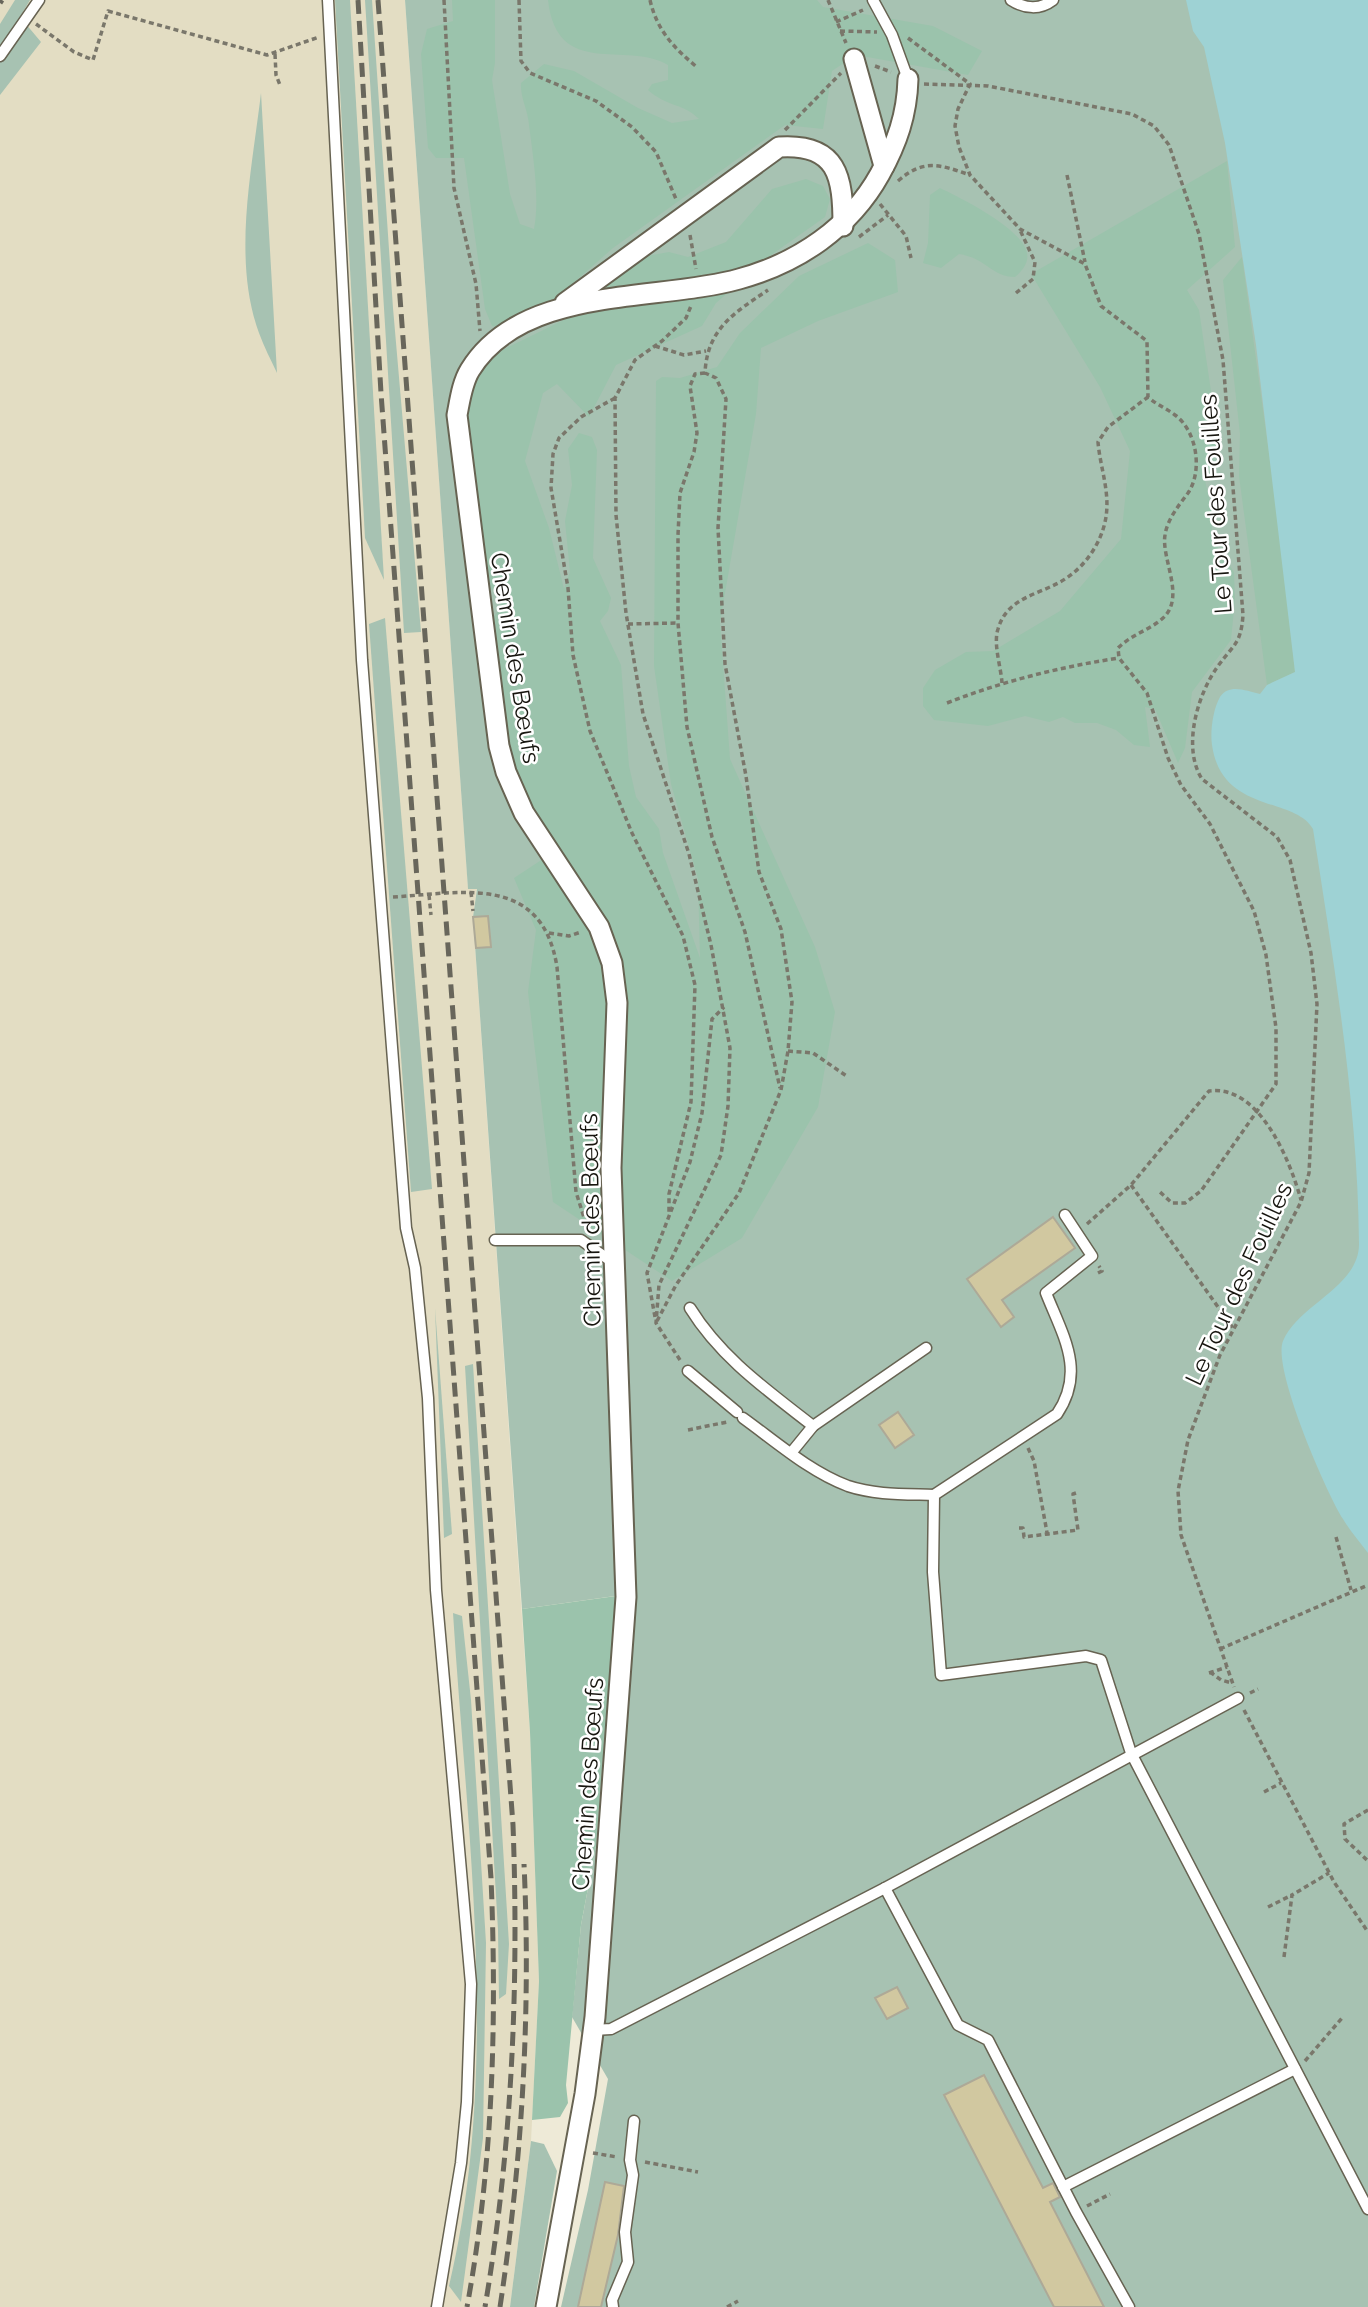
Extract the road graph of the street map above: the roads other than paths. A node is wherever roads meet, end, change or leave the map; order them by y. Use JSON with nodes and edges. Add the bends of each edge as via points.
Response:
{"nodes":[{"id":1,"x":39,"y":0,"type":"edge"},
{"id":2,"x":328,"y":0,"type":"edge"},
{"id":3,"x":1011,"y":0,"type":"edge"},
{"id":4,"x":1053,"y":0,"type":"edge"},
{"id":5,"x":873,"y":2,"type":"edge"},
{"id":6,"x":0,"y":56,"type":"edge"},
{"id":7,"x":854,"y":59,"type":"road end"},
{"id":8,"x":908,"y":79,"type":"joint"},
{"id":9,"x":884,"y":166,"type":"junction"},
{"id":10,"x":848,"y":233,"type":"junction"},
{"id":11,"x":556,"y":309,"type":"junction"},
{"id":12,"x":1065,"y":1215,"type":"dead end"},
{"id":13,"x":495,"y":1240,"type":"dead end"},
{"id":14,"x":615,"y":1256,"type":"junction"},
{"id":15,"x":690,"y":1308,"type":"dead end"},
{"id":16,"x":926,"y":1348,"type":"dead end"},
{"id":17,"x":688,"y":1371,"type":"road end"},
{"id":18,"x":813,"y":1426,"type":"junction"},
{"id":19,"x":791,"y":1453,"type":"junction"},
{"id":20,"x":934,"y":1495,"type":"junction"},
{"id":21,"x":1238,"y":1698,"type":"road end"},
{"id":22,"x":1131,"y":1753,"type":"junction"},
{"id":23,"x":886,"y":1888,"type":"junction"},
{"id":24,"x":593,"y":2029,"type":"junction"},
{"id":25,"x":1295,"y":2069,"type":"junction"},
{"id":26,"x":634,"y":2121,"type":"dead end"},
{"id":27,"x":1063,"y":2187,"type":"junction"},
{"id":28,"x":1368,"y":2209,"type":"edge"},
{"id":29,"x":436,"y":2307,"type":"edge"},
{"id":30,"x":546,"y":2307,"type":"edge"},
{"id":31,"x":613,"y":2307,"type":"edge"},
{"id":32,"x":1129,"y":2307,"type":"edge"}],
"edges":[{"from":1,"to":6,"type":"lane"},
{"from":2,"to":29,"type":"lane","via":[[370,776],[406,1228],[415,1268],[428,1398],[436,1590],[471,1984],[461,2163]]},
{"from":3,"to":4,"type":"lane","via":[[1037,7]]},
{"from":5,"to":8,"type":"lane","via":[[892,35]]},
{"from":7,"to":9,"type":"street"},
{"from":8,"to":9,"type":"street","name":"Chemin des Bœufs","via":[[902,130]]},
{"from":9,"to":10,"type":"street","name":"Chemin des Bœufs"},
{"from":10,"to":11,"type":"street","name":"Chemin des Bœufs","via":[[738,280]]},
{"from":10,"to":11,"type":"street","via":[[841,178],[831,162],[799,146],[779,147]]},
{"from":11,"to":14,"type":"street","name":"Chemin des Bœufs","via":[[503,337],[469,370],[461,391],[457,436],[499,746],[524,813],[599,927],[612,963],[617,1003],[611,1168]]},
{"from":12,"to":20,"type":"lane","via":[[1092,1256],[1046,1293],[1073,1373],[1067,1399],[1057,1414]]},
{"from":13,"to":14,"type":"lane","via":[[581,1240]]},
{"from":14,"to":24,"type":"street","name":"Chemin des Bœufs","via":[[626,1597]]},
{"from":15,"to":18,"type":"lane","via":[[734,1364]]},
{"from":16,"to":18,"type":"lane"},
{"from":17,"to":19,"type":"lane"},
{"from":18,"to":19,"type":"lane"},
{"from":19,"to":20,"type":"lane","via":[[847,1485],[883,1493]]},
{"from":20,"to":22,"type":"lane","via":[[933,1572],[941,1675],[1086,1656],[1101,1660]]},
{"from":21,"to":22,"type":"lane"},
{"from":22,"to":23,"type":"lane","via":[[1120,1764]]},
{"from":22,"to":25,"type":"lane"},
{"from":23,"to":24,"type":"lane","via":[[611,2029]]},
{"from":23,"to":27,"type":"lane","via":[[958,2025],[988,2040]]},
{"from":24,"to":30,"type":"street","name":"Chemin des Bœufs"},
{"from":25,"to":27,"type":"lane"},
{"from":25,"to":28,"type":"lane"},
{"from":26,"to":31,"type":"lane","via":[[625,2232],[628,2262]]},
{"from":27,"to":32,"type":"lane"}]}
